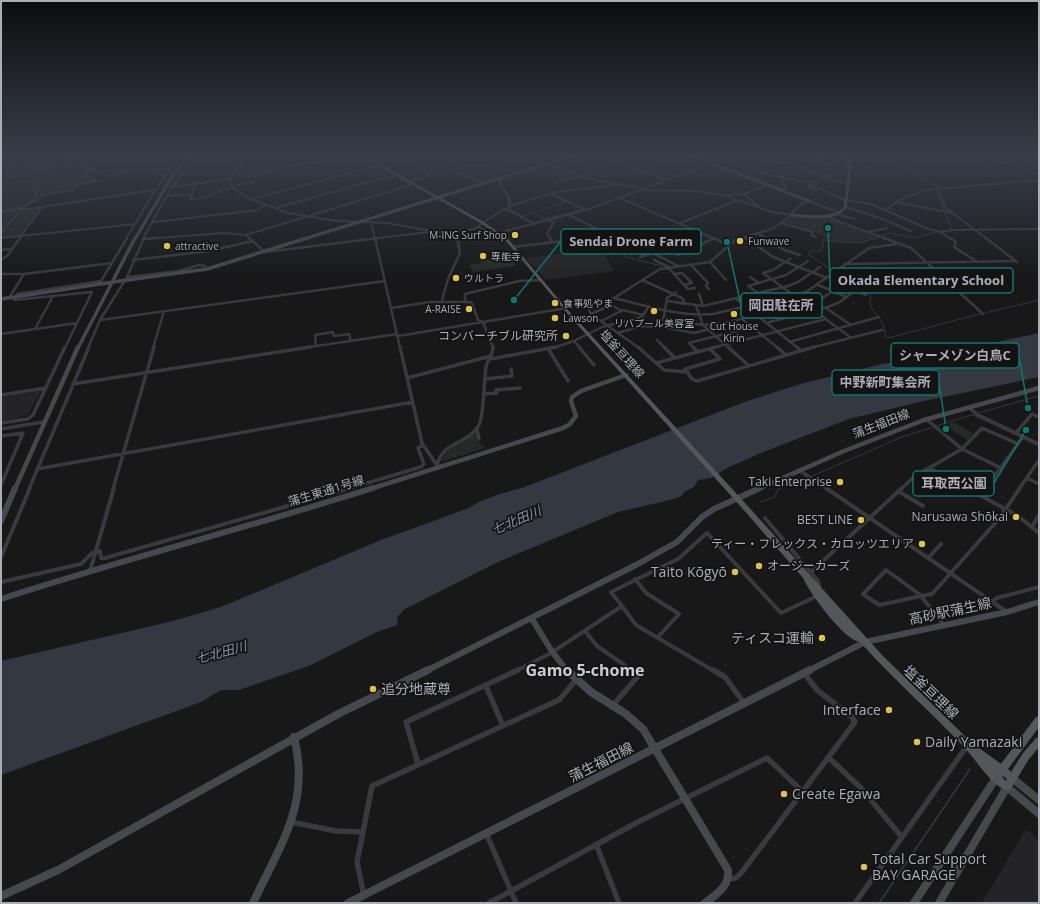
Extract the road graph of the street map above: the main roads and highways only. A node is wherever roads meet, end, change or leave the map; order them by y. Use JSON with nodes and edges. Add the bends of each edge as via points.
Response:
{"nodes":[{"id":1,"x":436,"y":196,"type":"edge"},
{"id":2,"x":819,"y":594,"type":"junction"},
{"id":3,"x":865,"y":642,"type":"junction"},
{"id":4,"x":1039,"y":720,"type":"edge"},
{"id":5,"x":1039,"y":741,"type":"edge"},
{"id":6,"x":986,"y":761,"type":"junction"},
{"id":7,"x":1001,"y":769,"type":"junction"},
{"id":8,"x":996,"y":778,"type":"junction"},
{"id":9,"x":1012,"y":778,"type":"junction"}],
"edges":[{"from":1,"to":2,"type":"main road","name":"塩釜亘理線","via":[[483,223],[513,247]]},
{"from":2,"to":3,"type":"main road","name":"塩釜亘理線"},
{"from":2,"to":3,"type":"main road","name":"塩釜亘理線","via":[[850,633]]},
{"from":3,"to":6,"type":"main road","name":"塩釜亘理線","via":[[923,703]]},
{"from":4,"to":7,"type":"main road"},
{"from":5,"to":9,"type":"main road"},
{"from":6,"to":7,"type":"main road"},
{"from":6,"to":8,"type":"main road","name":"塩釜亘理線"},
{"from":7,"to":8,"type":"main road"},
{"from":7,"to":9,"type":"main road"},
{"from":8,"to":9,"type":"main road","name":"塩釜亘理線","via":[[1007,787]]}]}
